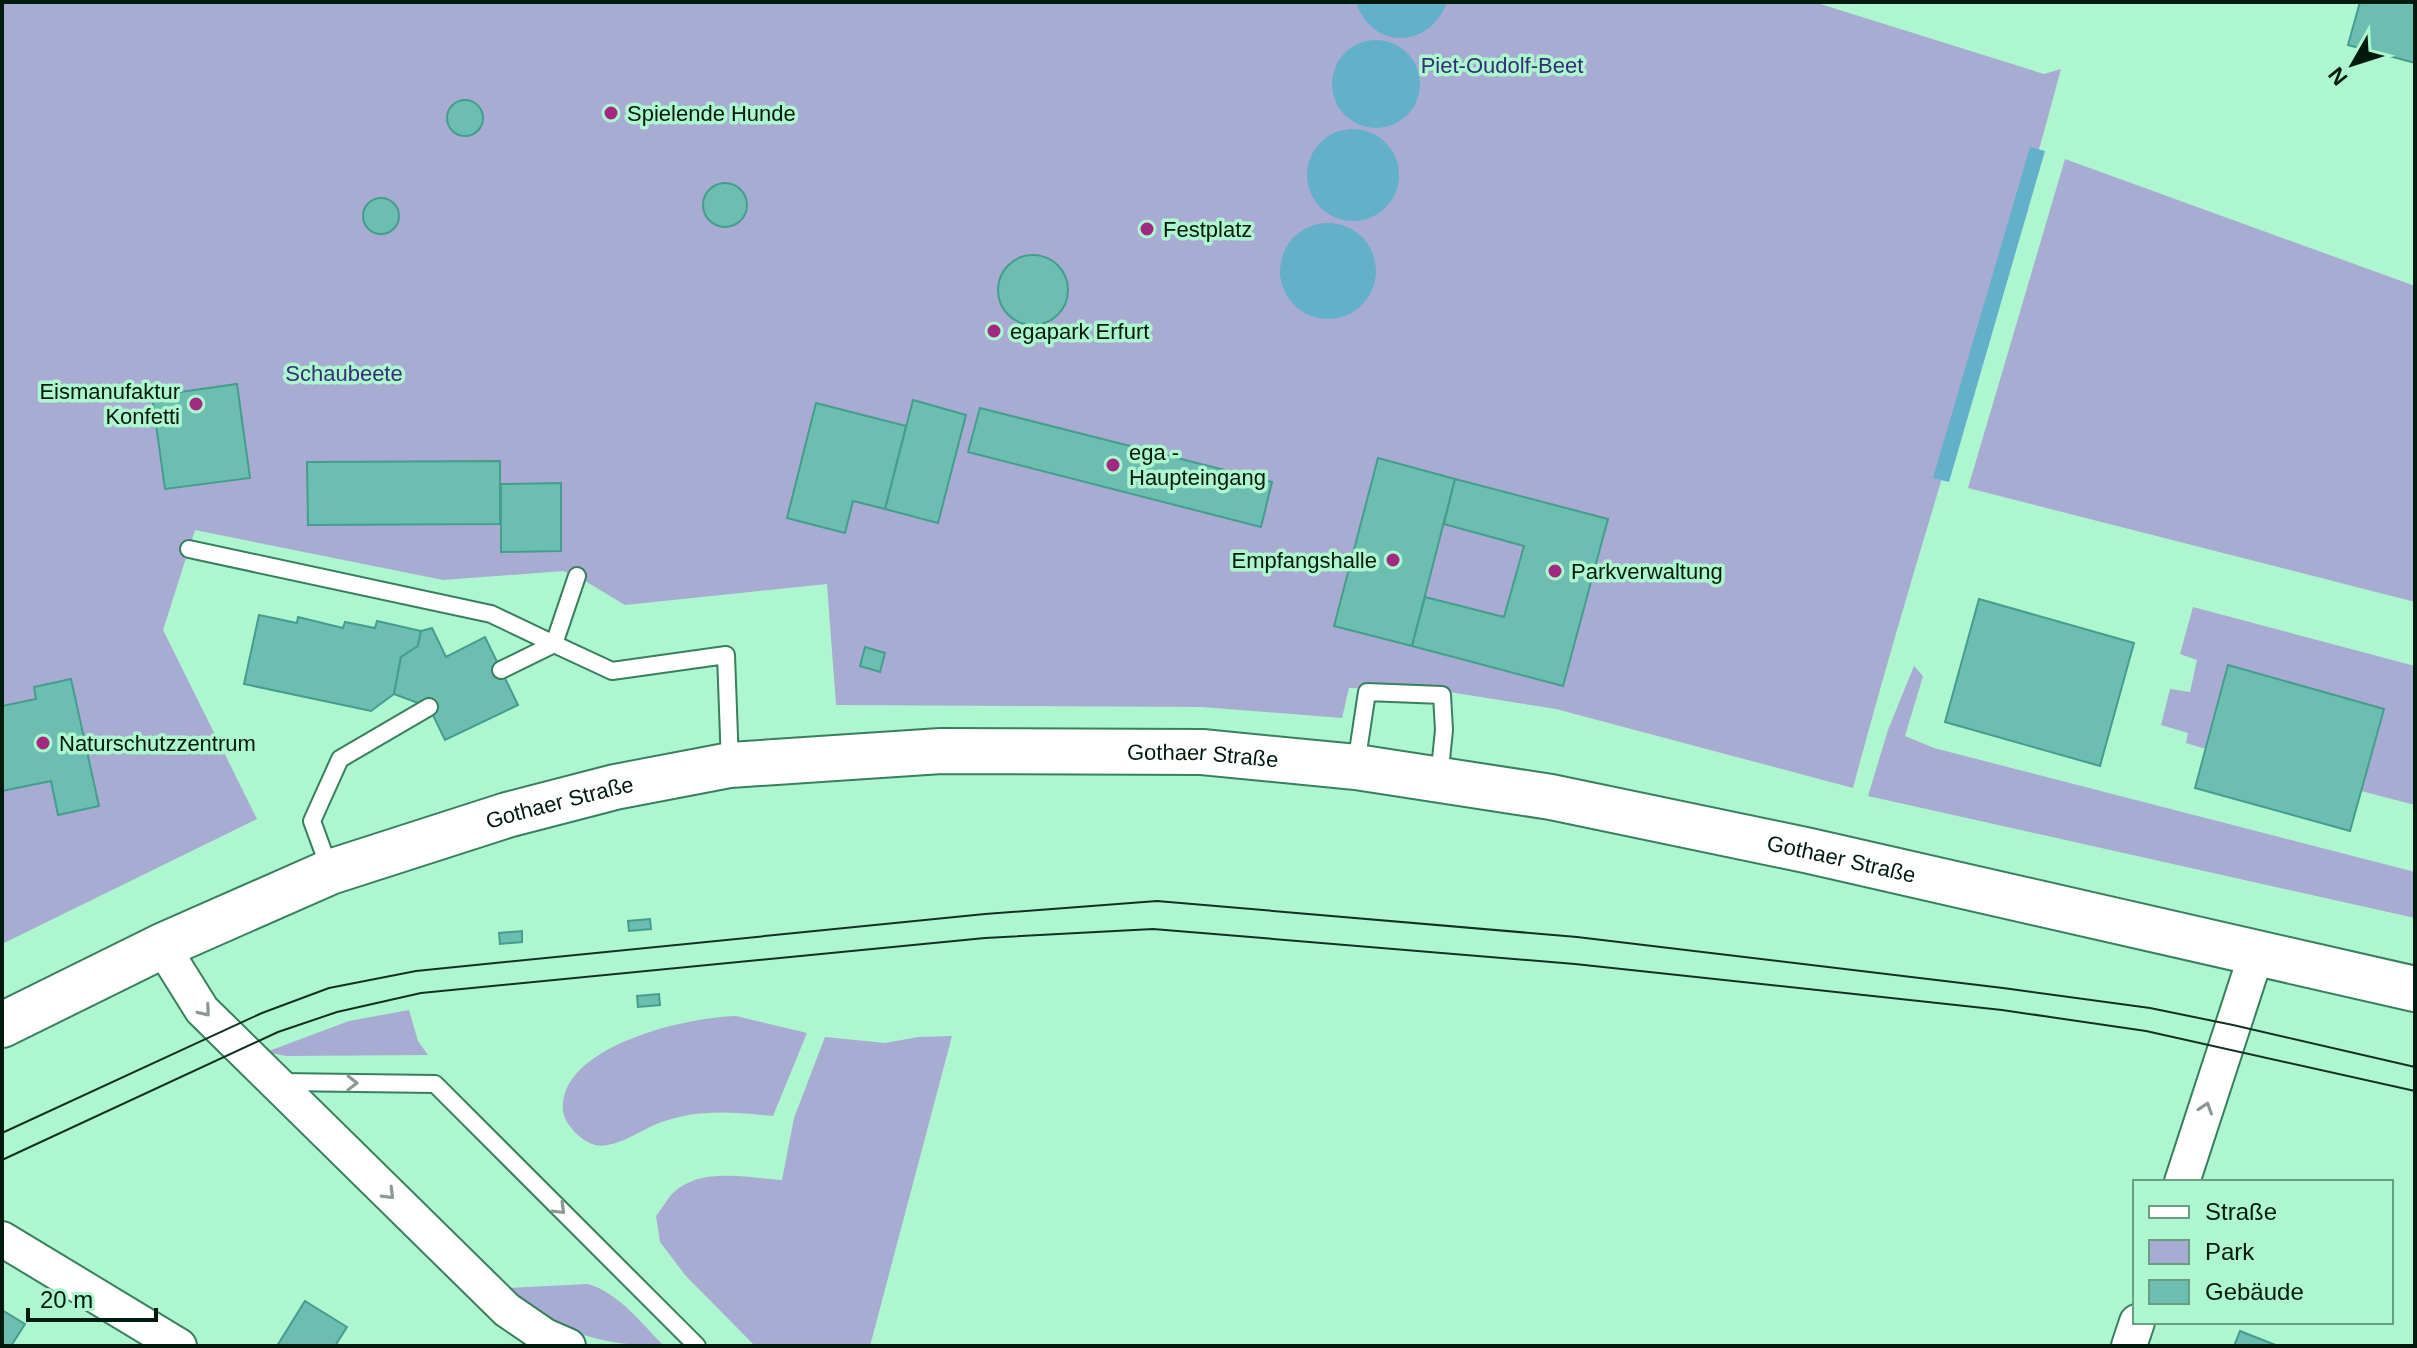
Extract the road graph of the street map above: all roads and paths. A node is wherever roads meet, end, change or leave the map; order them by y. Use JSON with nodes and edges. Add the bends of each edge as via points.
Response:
{"nodes":[{"id":1,"x":189,"y":549,"type":"dead end"},
{"id":2,"x":577,"y":576,"type":"dead end"},
{"id":3,"x":554,"y":644,"type":"junction"},
{"id":4,"x":501,"y":670,"type":"dead end"},
{"id":5,"x":429,"y":707,"type":"dead end"},
{"id":6,"x":730,"y":765,"type":"junction"},
{"id":7,"x":1356,"y":767,"type":"junction"},
{"id":8,"x":1439,"y":781,"type":"junction"},
{"id":9,"x":330,"y":872,"type":"junction"},
{"id":10,"x":162,"y":946,"type":"junction"},
{"id":11,"x":2257,"y":952,"type":"junction"},
{"id":12,"x":2415,"y":989,"type":"edge"},
{"id":13,"x":2,"y":1025,"type":"edge"},
{"id":14,"x":274,"y":1081,"type":"junction"},
{"id":15,"x":2183,"y":1180,"type":"edge"},
{"id":16,"x":2,"y":1239,"type":"edge"},
{"id":17,"x":2136,"y":1324,"type":"edge"},
{"id":18,"x":179,"y":1346,"type":"edge"},
{"id":19,"x":568,"y":1346,"type":"edge"},
{"id":20,"x":697,"y":1346,"type":"edge"},
{"id":21,"x":2129,"y":1346,"type":"edge"}],
"edges":[{"from":1,"to":3,"type":"lane","via":[[491,614]]},
{"from":2,"to":3,"type":"lane"},
{"from":3,"to":4,"type":"lane"},
{"from":3,"to":6,"type":"lane","via":[[612,671],[726,655]]},
{"from":5,"to":9,"type":"lane","via":[[340,759],[312,821]]},
{"from":6,"to":7,"type":"main road","name":"Gothaer Straße","via":[[941,751],[1047,750],[1202,752]]},
{"from":6,"to":9,"type":"main road","name":"Gothaer Straße","via":[[546,804]]},
{"from":7,"to":8,"type":"main road","name":"Gothaer Straße"},
{"from":7,"to":8,"type":"lane","via":[[1367,692],[1442,695]]},
{"from":8,"to":11,"type":"main road","name":"Gothaer Straße","via":[[1551,797],[1795,848]]},
{"from":9,"to":10,"type":"main road","name":"Gothaer Straße"},
{"from":10,"to":13,"type":"main road","name":"Gothaer Straße"},
{"from":10,"to":14,"type":"street","one_way":true,"via":[[202,1010]]},
{"from":11,"to":12,"type":"main road","name":"Gothaer Straße"},
{"from":15,"to":11,"type":"street","one_way":true},
{"from":14,"to":19,"type":"street","one_way":true,"via":[[507,1310]]},
{"from":14,"to":20,"type":"lane","one_way":true,"via":[[435,1084]]},
{"from":16,"to":18,"type":"street"},
{"from":17,"to":21,"type":"street"}]}
